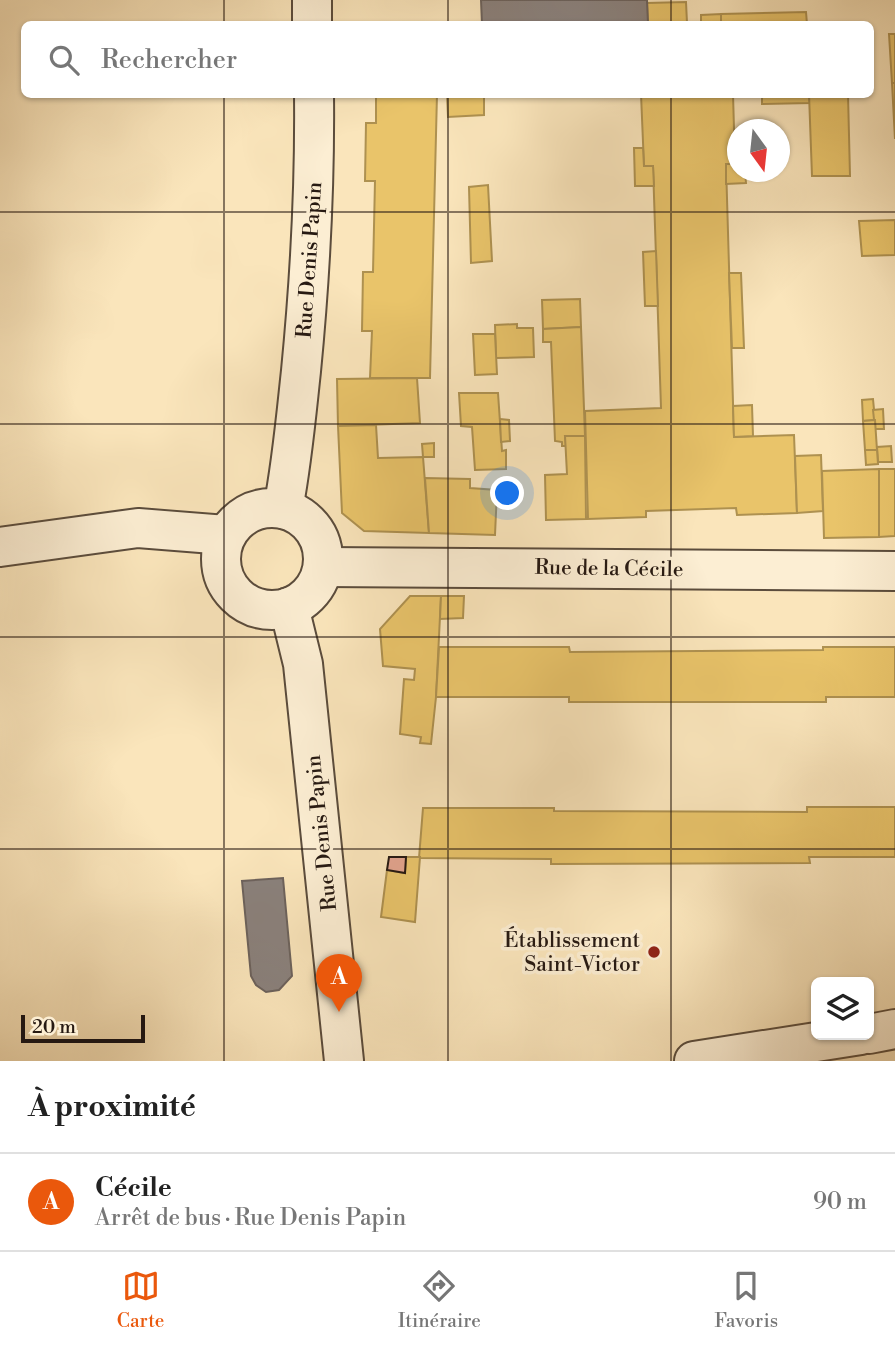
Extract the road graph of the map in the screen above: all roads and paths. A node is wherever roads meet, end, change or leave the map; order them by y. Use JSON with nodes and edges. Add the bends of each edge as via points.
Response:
{"nodes":[{"id":1,"x":312,"y":0,"type":"edge"},
{"id":2,"x":312,"y":21,"type":"edge"},
{"id":3,"x":314,"y":98,"type":"edge"},
{"id":4,"x":283,"y":509,"type":"junction"},
{"id":5,"x":226,"y":535,"type":"junction"},
{"id":6,"x":0,"y":547,"type":"edge"},
{"id":7,"x":323,"y":567,"type":"junction"},
{"id":8,"x":895,"y":571,"type":"edge"},
{"id":9,"x":289,"y":607,"type":"junction"},
{"id":10,"x":895,"y":1030,"type":"edge"},
{"id":11,"x":874,"y":1033,"type":"edge"},
{"id":12,"x":830,"y":1040,"type":"edge"},
{"id":13,"x":344,"y":1061,"type":"edge"},
{"id":14,"x":694,"y":1061,"type":"edge"}],
"edges":[{"from":1,"to":2,"type":"street"},
{"from":3,"to":4,"type":"street","name":"Rue Denis Papin","via":[[315,178],[305,333]]},
{"from":4,"to":5,"type":"street","via":[[266,507],[250,512]]},
{"from":4,"to":7,"type":"street","via":[[301,516],[315,530],[323,548]]},
{"from":5,"to":6,"type":"street","via":[[138,528]]},
{"from":5,"to":9,"type":"street","via":[[220,555],[223,575],[233,592],[249,605],[269,610]]},
{"from":7,"to":8,"type":"street","name":"Rue de la Cécile"},
{"from":7,"to":9,"type":"street","via":[[317,585],[305,599]]},
{"from":9,"to":13,"type":"street","name":"Rue Denis Papin","via":[[303,664]]},
{"from":10,"to":11,"type":"street"},
{"from":12,"to":14,"type":"street"}]}
